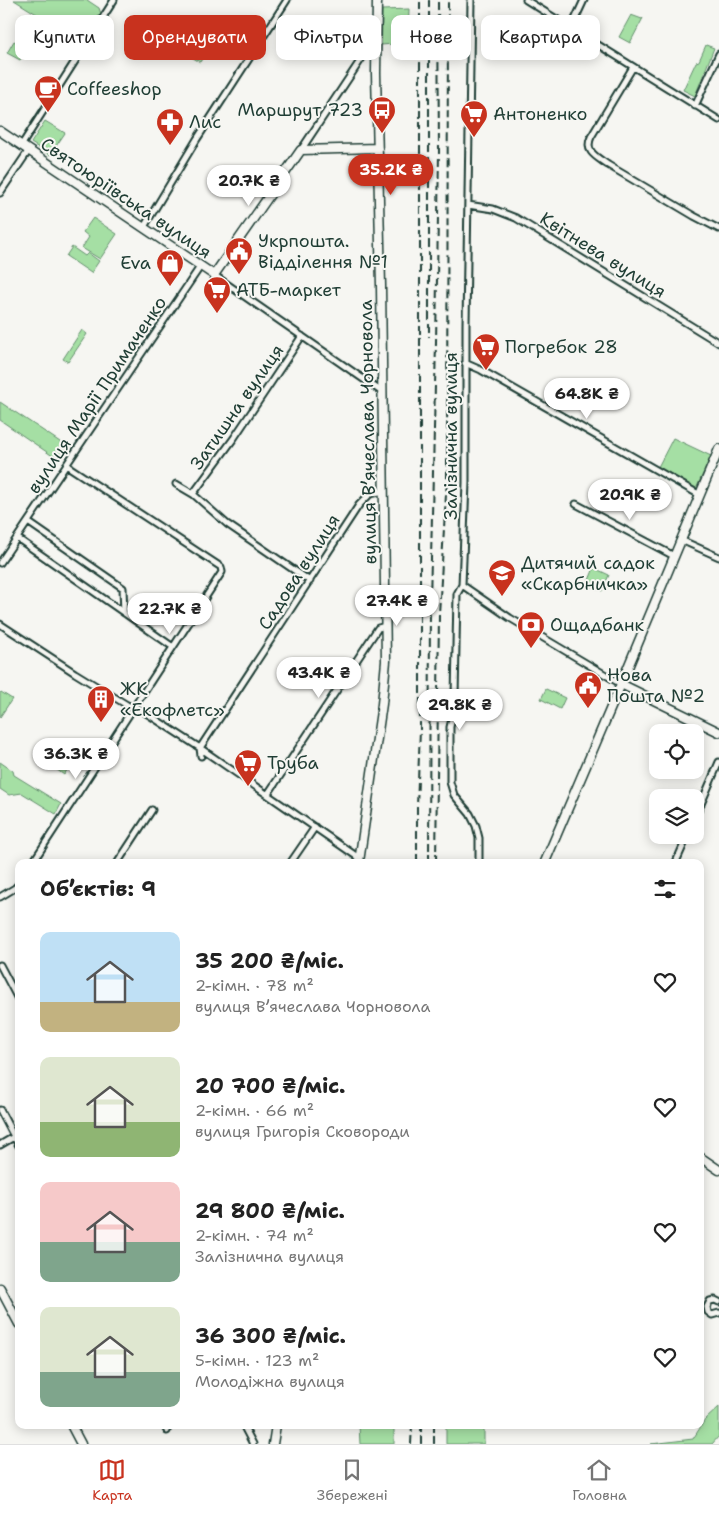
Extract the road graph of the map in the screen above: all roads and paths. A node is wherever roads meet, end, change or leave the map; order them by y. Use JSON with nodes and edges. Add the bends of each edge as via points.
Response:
{"nodes":[{"id":1,"x":114,"y":0,"type":"edge"},
{"id":2,"x":287,"y":0,"type":"edge"},
{"id":3,"x":377,"y":0,"type":"edge"},
{"id":4,"x":471,"y":0,"type":"edge"},
{"id":5,"x":526,"y":0,"type":"edge"},
{"id":6,"x":584,"y":0,"type":"edge"},
{"id":7,"x":377,"y":15,"type":"edge"},
{"id":8,"x":550,"y":15,"type":"edge"},
{"id":9,"x":577,"y":15,"type":"edge"},
{"id":10,"x":600,"y":46,"type":"edge"},
{"id":11,"x":719,"y":54,"type":"edge"},
{"id":12,"x":361,"y":60,"type":"edge"},
{"id":13,"x":376,"y":60,"type":"edge"},
{"id":14,"x":633,"y":67,"type":"junction"},
{"id":15,"x":695,"y":106,"type":"junction"},
{"id":16,"x":719,"y":120,"type":"edge"},
{"id":17,"x":0,"y":131,"type":"edge"},
{"id":18,"x":21,"y":146,"type":"junction"},
{"id":19,"x":378,"y":148,"type":"junction"},
{"id":20,"x":29,"y":150,"type":"junction"},
{"id":21,"x":301,"y":150,"type":"junction"},
{"id":22,"x":0,"y":193,"type":"edge"},
{"id":23,"x":468,"y":205,"type":"junction"},
{"id":24,"x":144,"y":227,"type":"junction"},
{"id":25,"x":719,"y":229,"type":"edge"},
{"id":26,"x":200,"y":267,"type":"junction"},
{"id":27,"x":214,"y":275,"type":"junction"},
{"id":28,"x":302,"y":336,"type":"junction"},
{"id":29,"x":719,"y":343,"type":"edge"},
{"id":30,"x":466,"y":363,"type":"junction"},
{"id":31,"x":382,"y":392,"type":"junction"},
{"id":32,"x":719,"y":449,"type":"edge"},
{"id":33,"x":66,"y":465,"type":"junction"},
{"id":34,"x":176,"y":484,"type":"dead end"},
{"id":35,"x":384,"y":491,"type":"junction"},
{"id":36,"x":193,"y":494,"type":"junction"},
{"id":37,"x":700,"y":496,"type":"junction"},
{"id":38,"x":576,"y":504,"type":"dead end"},
{"id":39,"x":28,"y":522,"type":"junction"},
{"id":40,"x":17,"y":538,"type":"junction"},
{"id":41,"x":681,"y":540,"type":"junction"},
{"id":42,"x":674,"y":556,"type":"junction"},
{"id":43,"x":719,"y":557,"type":"edge"},
{"id":44,"x":0,"y":563,"type":"edge"},
{"id":45,"x":310,"y":581,"type":"junction"},
{"id":46,"x":462,"y":585,"type":"junction"},
{"id":47,"x":124,"y":613,"type":"junction"},
{"id":48,"x":0,"y":624,"type":"edge"},
{"id":49,"x":386,"y":626,"type":"junction"},
{"id":50,"x":174,"y":648,"type":"junction"},
{"id":51,"x":622,"y":684,"type":"junction"},
{"id":52,"x":134,"y":708,"type":"junction"},
{"id":53,"x":719,"y":732,"type":"edge"},
{"id":54,"x":200,"y":748,"type":"junction"},
{"id":55,"x":201,"y":756,"type":"dead end"},
{"id":56,"x":719,"y":762,"type":"edge"},
{"id":57,"x":268,"y":794,"type":"junction"},
{"id":58,"x":704,"y":797,"type":"edge"},
{"id":59,"x":152,"y":810,"type":"dead end"},
{"id":60,"x":315,"y":827,"type":"junction"},
{"id":61,"x":684,"y":844,"type":"edge"},
{"id":62,"x":35,"y":859,"type":"edge"},
{"id":63,"x":120,"y":859,"type":"edge"},
{"id":64,"x":293,"y":859,"type":"edge"},
{"id":65,"x":358,"y":859,"type":"edge"},
{"id":66,"x":359,"y":859,"type":"edge"},
{"id":67,"x":479,"y":859,"type":"edge"},
{"id":68,"x":546,"y":859,"type":"edge"},
{"id":69,"x":677,"y":859,"type":"edge"},
{"id":70,"x":15,"y":890,"type":"edge"},
{"id":71,"x":0,"y":897,"type":"edge"},
{"id":72,"x":0,"y":965,"type":"edge"},
{"id":73,"x":15,"y":993,"type":"edge"},
{"id":74,"x":0,"y":1110,"type":"edge"},
{"id":75,"x":15,"y":1134,"type":"edge"},
{"id":76,"x":15,"y":1137,"type":"edge"},
{"id":77,"x":0,"y":1145,"type":"edge"},
{"id":78,"x":704,"y":1159,"type":"edge"},
{"id":79,"x":719,"y":1170,"type":"edge"},
{"id":80,"x":0,"y":1288,"type":"edge"},
{"id":81,"x":719,"y":1300,"type":"edge"},
{"id":82,"x":719,"y":1313,"type":"edge"},
{"id":83,"x":15,"y":1316,"type":"edge"},
{"id":84,"x":73,"y":1429,"type":"edge"},
{"id":85,"x":245,"y":1429,"type":"edge"},
{"id":86,"x":275,"y":1429,"type":"edge"},
{"id":87,"x":81,"y":1444,"type":"edge"},
{"id":88,"x":252,"y":1444,"type":"edge"},
{"id":89,"x":273,"y":1444,"type":"edge"}],
"edges":[{"from":1,"to":18,"type":"street"},
{"from":2,"to":24,"type":"street"},
{"from":3,"to":7,"type":"street","name":"вулиця Вʼячеслава Чорновола"},
{"from":4,"to":23,"type":"street","name":"Залізнична вулиця"},
{"from":5,"to":8,"type":"street"},
{"from":6,"to":9,"type":"street"},
{"from":10,"to":14,"type":"street"},
{"from":11,"to":15,"type":"street"},
{"from":12,"to":21,"type":"street"},
{"from":13,"to":19,"type":"street","name":"вулиця Вʼячеслава Чорновола"},
{"from":14,"to":15,"type":"street"},
{"from":14,"to":25,"type":"street","via":[[591,137],[590,150],[608,165]]},
{"from":15,"to":16,"type":"street"},
{"from":17,"to":18,"type":"street","name":"Святоюріївська вулиця"},
{"from":18,"to":20,"type":"street","name":"Святоюріївська вулиця"},
{"from":19,"to":21,"type":"street"},
{"from":19,"to":31,"type":"street","name":"вулиця Вʼячеслава Чорновола"},
{"from":20,"to":22,"type":"street"},
{"from":20,"to":24,"type":"street","name":"Святоюріївська вулиця"},
{"from":21,"to":27,"type":"street"},
{"from":23,"to":29,"type":"street","name":"Квітнева вулиця","via":[[493,209],[516,218]]},
{"from":23,"to":30,"type":"street","name":"Залізнична вулиця"},
{"from":24,"to":26,"type":"street","name":"Святоюріївська вулиця"},
{"from":26,"to":27,"type":"street","name":"Святоюріївська вулиця"},
{"from":26,"to":33,"type":"street","name":"вулиця Марії Примаченко"},
{"from":27,"to":28,"type":"street","name":"Святоюріївська вулиця"},
{"from":28,"to":31,"type":"street","name":"Святоюріївська вулиця"},
{"from":28,"to":36,"type":"street","name":"Затишна вулиця"},
{"from":30,"to":37,"type":"street"},
{"from":30,"to":46,"type":"street","name":"Залізнична вулиця"},
{"from":31,"to":35,"type":"street","name":"вулиця Вʼячеслава Чорновола"},
{"from":32,"to":37,"type":"street"},
{"from":33,"to":39,"type":"street","name":"вулиця Марії Примаченко"},
{"from":33,"to":50,"type":"street","via":[[221,567],[222,572]]},
{"from":34,"to":36,"type":"street","name":"Затишна вулиця"},
{"from":35,"to":45,"type":"street","name":"Садова вулиця","via":[[370,494],[359,505]]},
{"from":35,"to":49,"type":"street","name":"вулиця Вʼячеслава Чорновола"},
{"from":36,"to":45,"type":"street","name":"Затишна вулиця","via":[[227,524]]},
{"from":37,"to":41,"type":"street"},
{"from":38,"to":42,"type":"street"},
{"from":39,"to":40,"type":"street","name":"вулиця Марії Примаченко"},
{"from":39,"to":47,"type":"street","via":[[123,588]]},
{"from":40,"to":44,"type":"street","name":"вулиця Марії Примаченко"},
{"from":40,"to":47,"type":"street"},
{"from":41,"to":42,"type":"street"},
{"from":41,"to":43,"type":"street"},
{"from":42,"to":51,"type":"street"},
{"from":45,"to":54,"type":"street","name":"Садова вулиця"},
{"from":46,"to":51,"type":"street","via":[[530,631]]},
{"from":46,"to":67,"type":"street","name":"Залізнична вулиця","via":[[457,594],[450,782],[454,795],[476,826]]},
{"from":47,"to":50,"type":"street"},
{"from":48,"to":52,"type":"street"},
{"from":49,"to":57,"type":"street","via":[[378,628]]},
{"from":49,"to":66,"type":"street","name":"вулиця Вʼячеслава Чорновола","via":[[382,704]]},
{"from":50,"to":52,"type":"street"},
{"from":51,"to":53,"type":"street"},
{"from":51,"to":68,"type":"street"},
{"from":52,"to":54,"type":"street"},
{"from":52,"to":62,"type":"street"},
{"from":54,"to":55,"type":"street"},
{"from":54,"to":57,"type":"street"},
{"from":56,"to":58,"type":"street"},
{"from":57,"to":60,"type":"street"},
{"from":59,"to":63,"type":"street"},
{"from":60,"to":64,"type":"street"},
{"from":60,"to":65,"type":"street"},
{"from":61,"to":69,"type":"street"},
{"from":70,"to":71,"type":"street"},
{"from":72,"to":73,"type":"street"},
{"from":74,"to":75,"type":"street"},
{"from":76,"to":77,"type":"street"},
{"from":78,"to":79,"type":"street"},
{"from":80,"to":83,"type":"street"},
{"from":81,"to":82,"type":"street","via":[[710,1301],[707,1305],[712,1315]]},
{"from":84,"to":87,"type":"street"},
{"from":85,"to":88,"type":"street"},
{"from":86,"to":89,"type":"street"}]}
